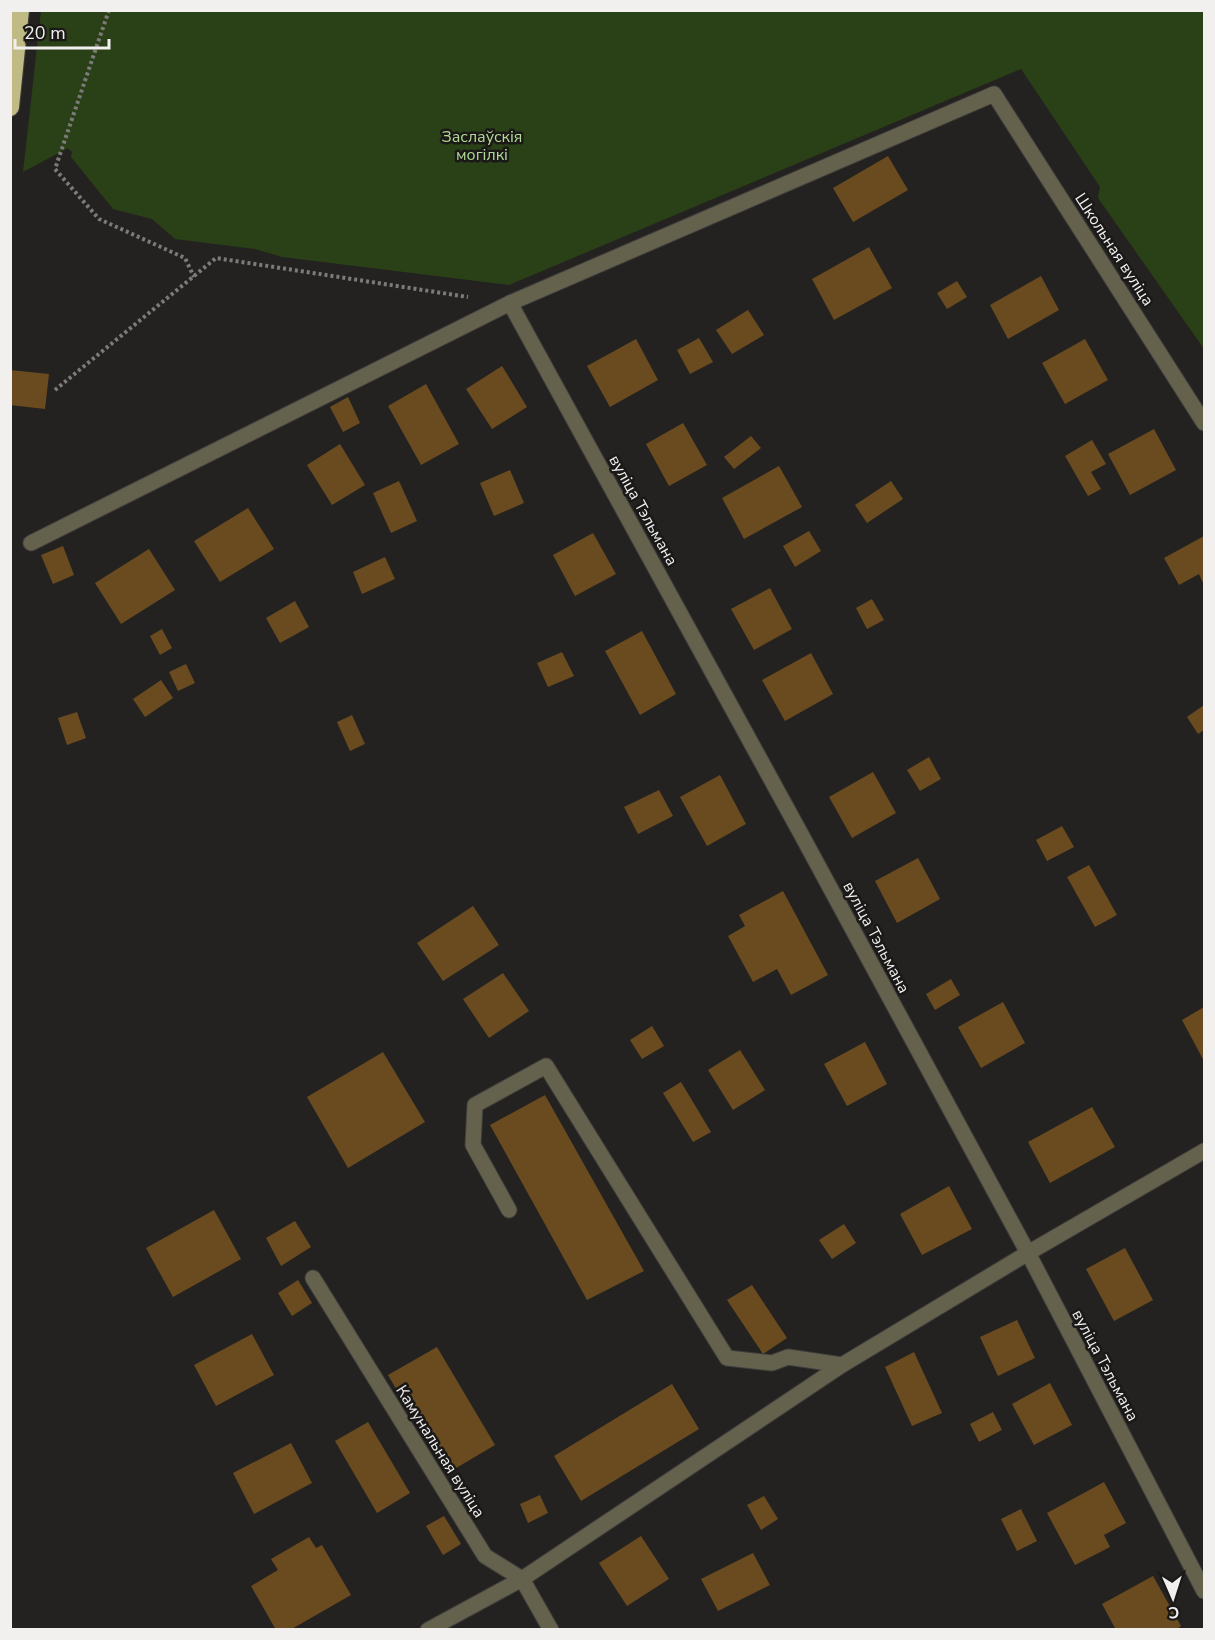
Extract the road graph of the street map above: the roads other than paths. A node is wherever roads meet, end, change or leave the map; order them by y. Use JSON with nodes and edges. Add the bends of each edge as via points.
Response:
{"nodes":[{"id":1,"x":20,"y":10,"type":"edge"},
{"id":2,"x":10,"y":107,"type":"edge"},
{"id":3,"x":510,"y":303,"type":"junction"},
{"id":4,"x":1204,"y":423,"type":"edge"},
{"id":5,"x":31,"y":543,"type":"dead end"},
{"id":6,"x":1204,"y":1151,"type":"edge"},
{"id":7,"x":509,"y":1210,"type":"dead end"},
{"id":8,"x":1028,"y":1253,"type":"junction"},
{"id":9,"x":313,"y":1278,"type":"dead end"},
{"id":10,"x":842,"y":1365,"type":"junction"},
{"id":11,"x":522,"y":1579,"type":"junction"},
{"id":12,"x":1204,"y":1591,"type":"edge"},
{"id":13,"x":428,"y":1629,"type":"edge"},
{"id":14,"x":551,"y":1629,"type":"edge"}],
"edges":[{"from":1,"to":2,"type":"highway"},
{"from":3,"to":4,"type":"street","name":"Школьная вуліца","via":[[994,94]]},
{"from":3,"to":5,"type":"street"},
{"from":3,"to":8,"type":"street","name":"вуліца Тэльмана"},
{"from":6,"to":8,"type":"street"},
{"from":7,"to":10,"type":"street","via":[[473,1144],[475,1105],[546,1066],[728,1358],[772,1363],[788,1357]]},
{"from":8,"to":10,"type":"street"},
{"from":8,"to":12,"type":"street","name":"вуліца Тэльмана"},
{"from":9,"to":11,"type":"street","name":"Камунальная вуліца","via":[[485,1556]]},
{"from":10,"to":11,"type":"street"},
{"from":11,"to":13,"type":"street"},
{"from":11,"to":14,"type":"street","name":"Камунальная вуліца"}]}
